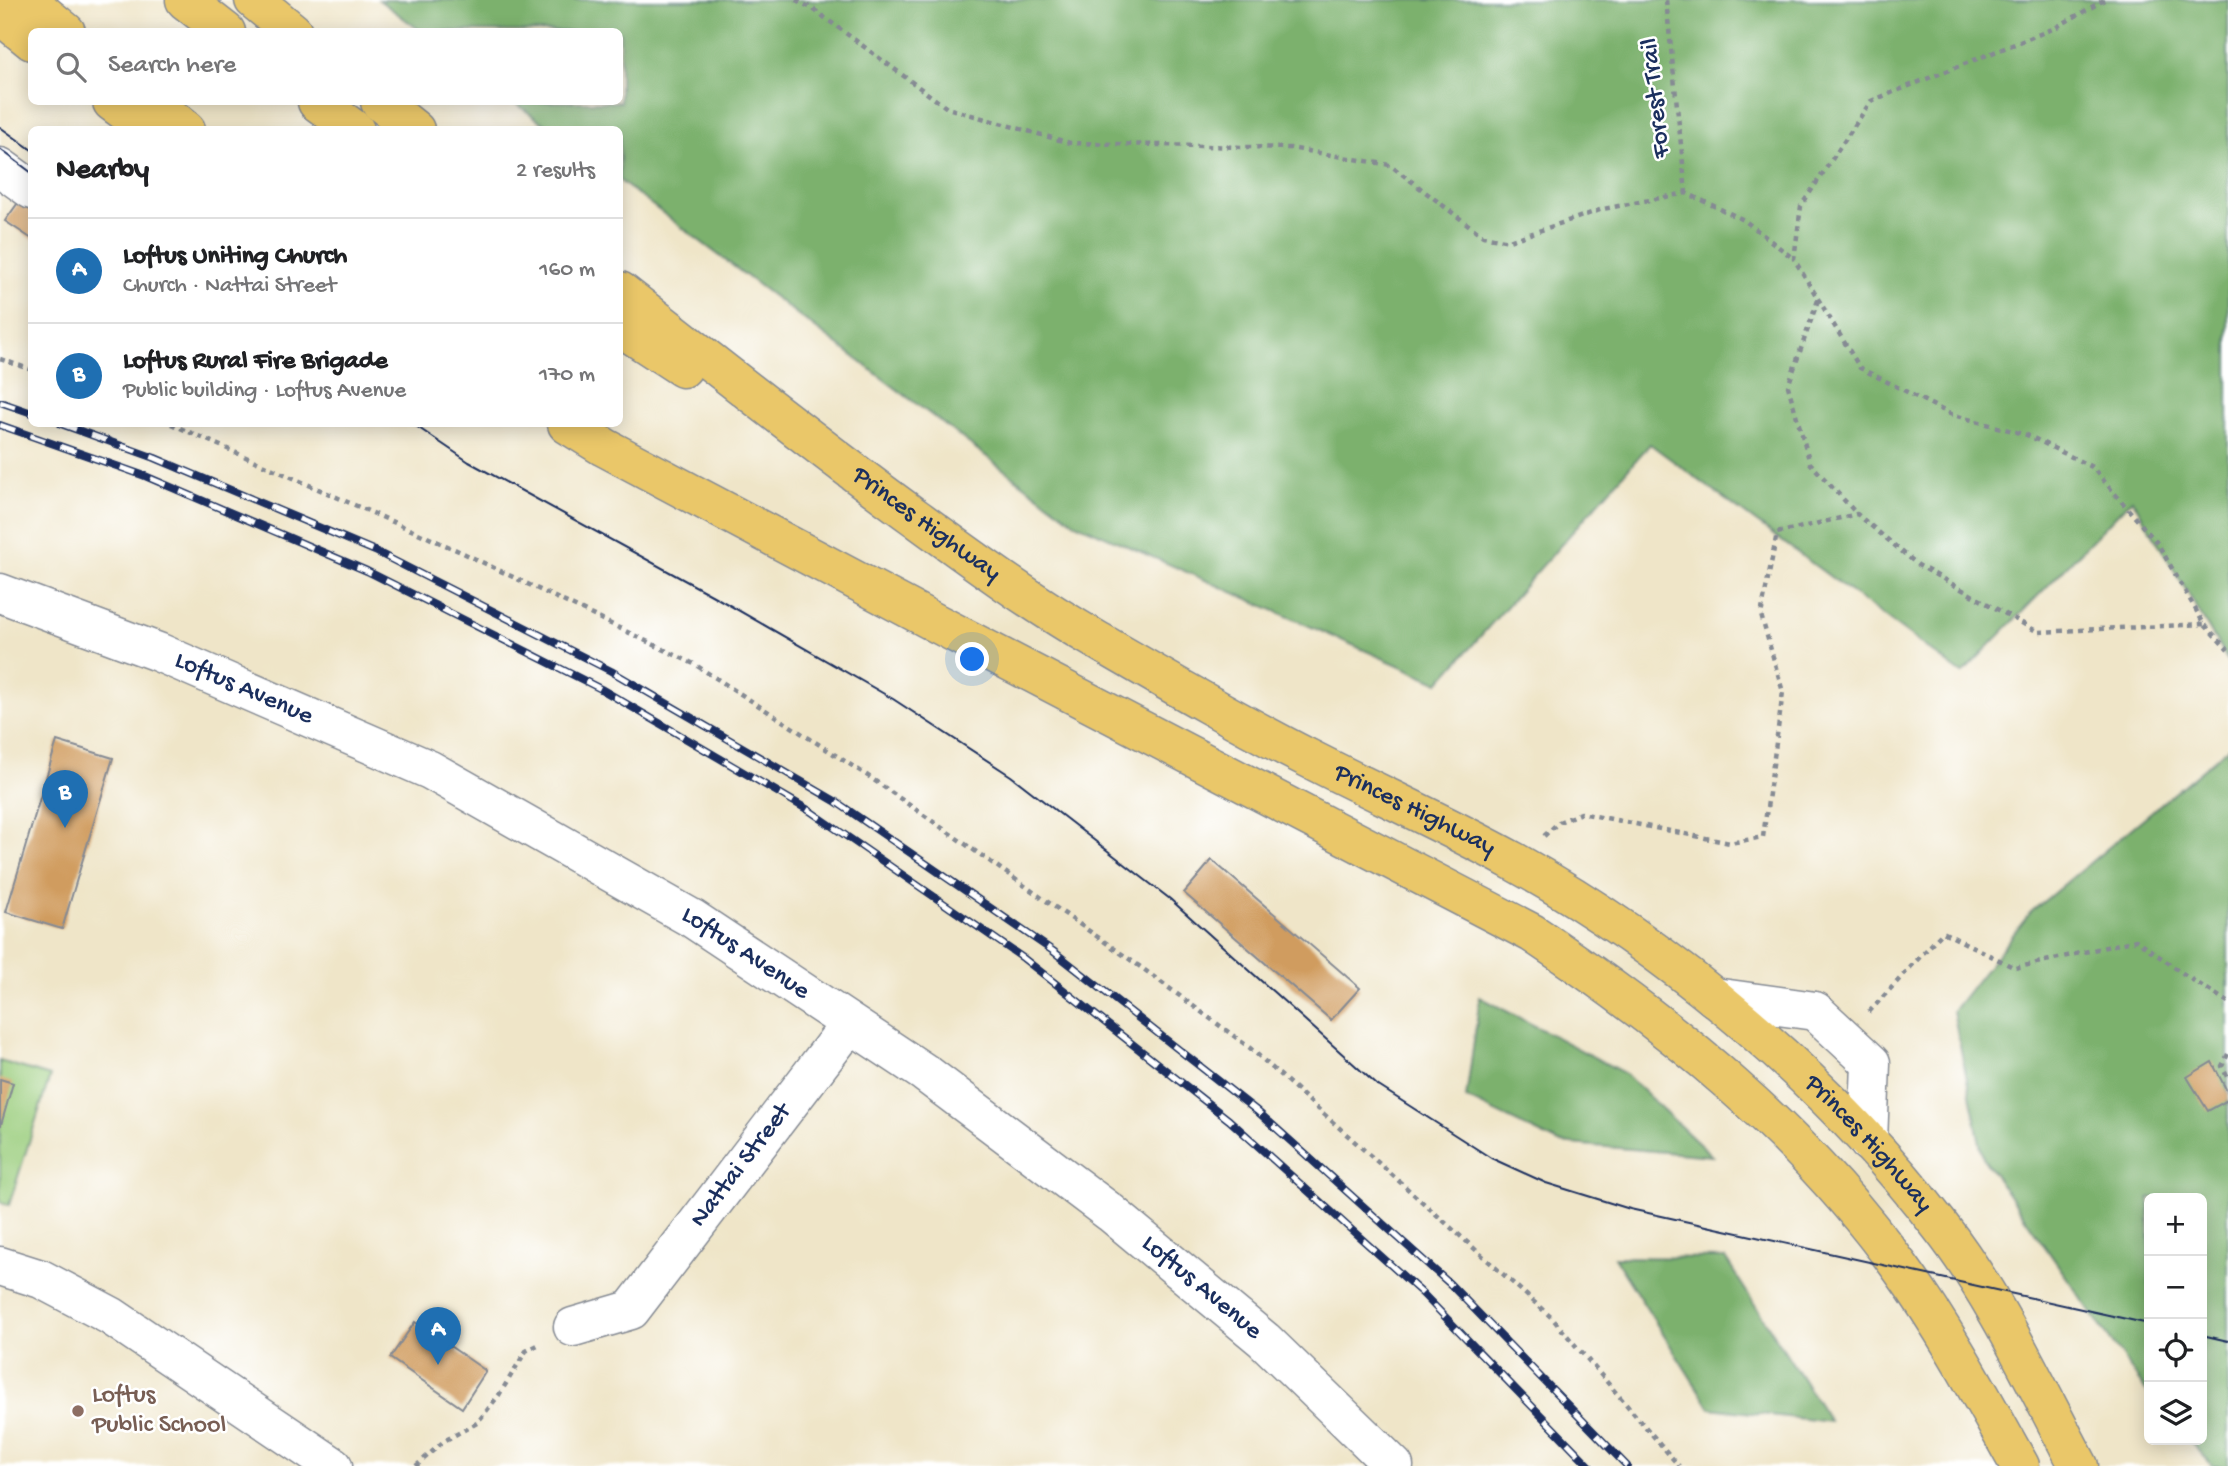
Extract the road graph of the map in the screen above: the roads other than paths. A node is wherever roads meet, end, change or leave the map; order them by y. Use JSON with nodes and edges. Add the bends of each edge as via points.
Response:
{"nodes":[{"id":1,"x":185,"y":0,"type":"edge"},
{"id":2,"x":254,"y":0,"type":"edge"},
{"id":3,"x":16,"y":22,"type":"edge"},
{"id":4,"x":46,"y":28,"type":"edge"},
{"id":5,"x":221,"y":28,"type":"edge"},
{"id":6,"x":288,"y":28,"type":"edge"},
{"id":7,"x":116,"y":105,"type":"edge"},
{"id":8,"x":156,"y":105,"type":"edge"},
{"id":9,"x":321,"y":105,"type":"edge"},
{"id":10,"x":384,"y":105,"type":"edge"},
{"id":11,"x":145,"y":126,"type":"edge"},
{"id":12,"x":181,"y":126,"type":"edge"},
{"id":13,"x":350,"y":126,"type":"edge"},
{"id":14,"x":410,"y":126,"type":"edge"},
{"id":15,"x":0,"y":167,"type":"edge"},
{"id":16,"x":28,"y":187,"type":"edge"},
{"id":17,"x":623,"y":293,"type":"edge"},
{"id":18,"x":623,"y":329,"type":"edge"},
{"id":19,"x":572,"y":427,"type":"edge"},
{"id":20,"x":868,"y":483,"type":"junction"},
{"id":21,"x":0,"y":593,"type":"edge"},
{"id":22,"x":1714,"y":997,"type":"junction"},
{"id":23,"x":850,"y":1024,"type":"junction"},
{"id":24,"x":1868,"y":1142,"type":"junction"},
{"id":25,"x":0,"y":1266,"type":"edge"},
{"id":26,"x":573,"y":1327,"type":"road end"},
{"id":27,"x":333,"y":1466,"type":"edge"},
{"id":28,"x":1394,"y":1466,"type":"edge"},
{"id":29,"x":2020,"y":1466,"type":"edge"},
{"id":30,"x":2079,"y":1466,"type":"edge"}],
"edges":[{"from":1,"to":5,"type":"highway"},
{"from":2,"to":6,"type":"highway"},
{"from":3,"to":4,"type":"highway"},
{"from":7,"to":11,"type":"highway"},
{"from":8,"to":12,"type":"highway"},
{"from":9,"to":13,"type":"highway"},
{"from":10,"to":14,"type":"highway"},
{"from":15,"to":16,"type":"street"},
{"from":17,"to":20,"type":"highway","name":"Princes Highway"},
{"from":18,"to":20,"type":"highway"},
{"from":19,"to":29,"type":"highway","name":"Princes Highway","via":[[936,623],[1532,933],[1609,984],[1757,1107],[1857,1211],[1941,1330]]},
{"from":20,"to":22,"type":"highway","name":"Princes Highway","via":[[974,561],[1094,639],[1302,755],[1514,862],[1616,925]]},
{"from":21,"to":23,"type":"street","name":"Loftus Avenue","via":[[159,652],[430,770],[693,919]]},
{"from":22,"to":24,"type":"highway","name":"Princes Highway"},
{"from":22,"to":24,"type":"street","via":[[1815,1011],[1871,1063]]},
{"from":23,"to":26,"type":"street","name":"Nattai Street","via":[[638,1322]]},
{"from":23,"to":28,"type":"street","name":"Loftus Avenue","via":[[925,1073],[1111,1213],[1264,1340]]},
{"from":24,"to":30,"type":"highway","name":"Princes Highway","via":[[1943,1229],[1982,1287]]},
{"from":25,"to":27,"type":"street","via":[[41,1279],[111,1316]]}]}
